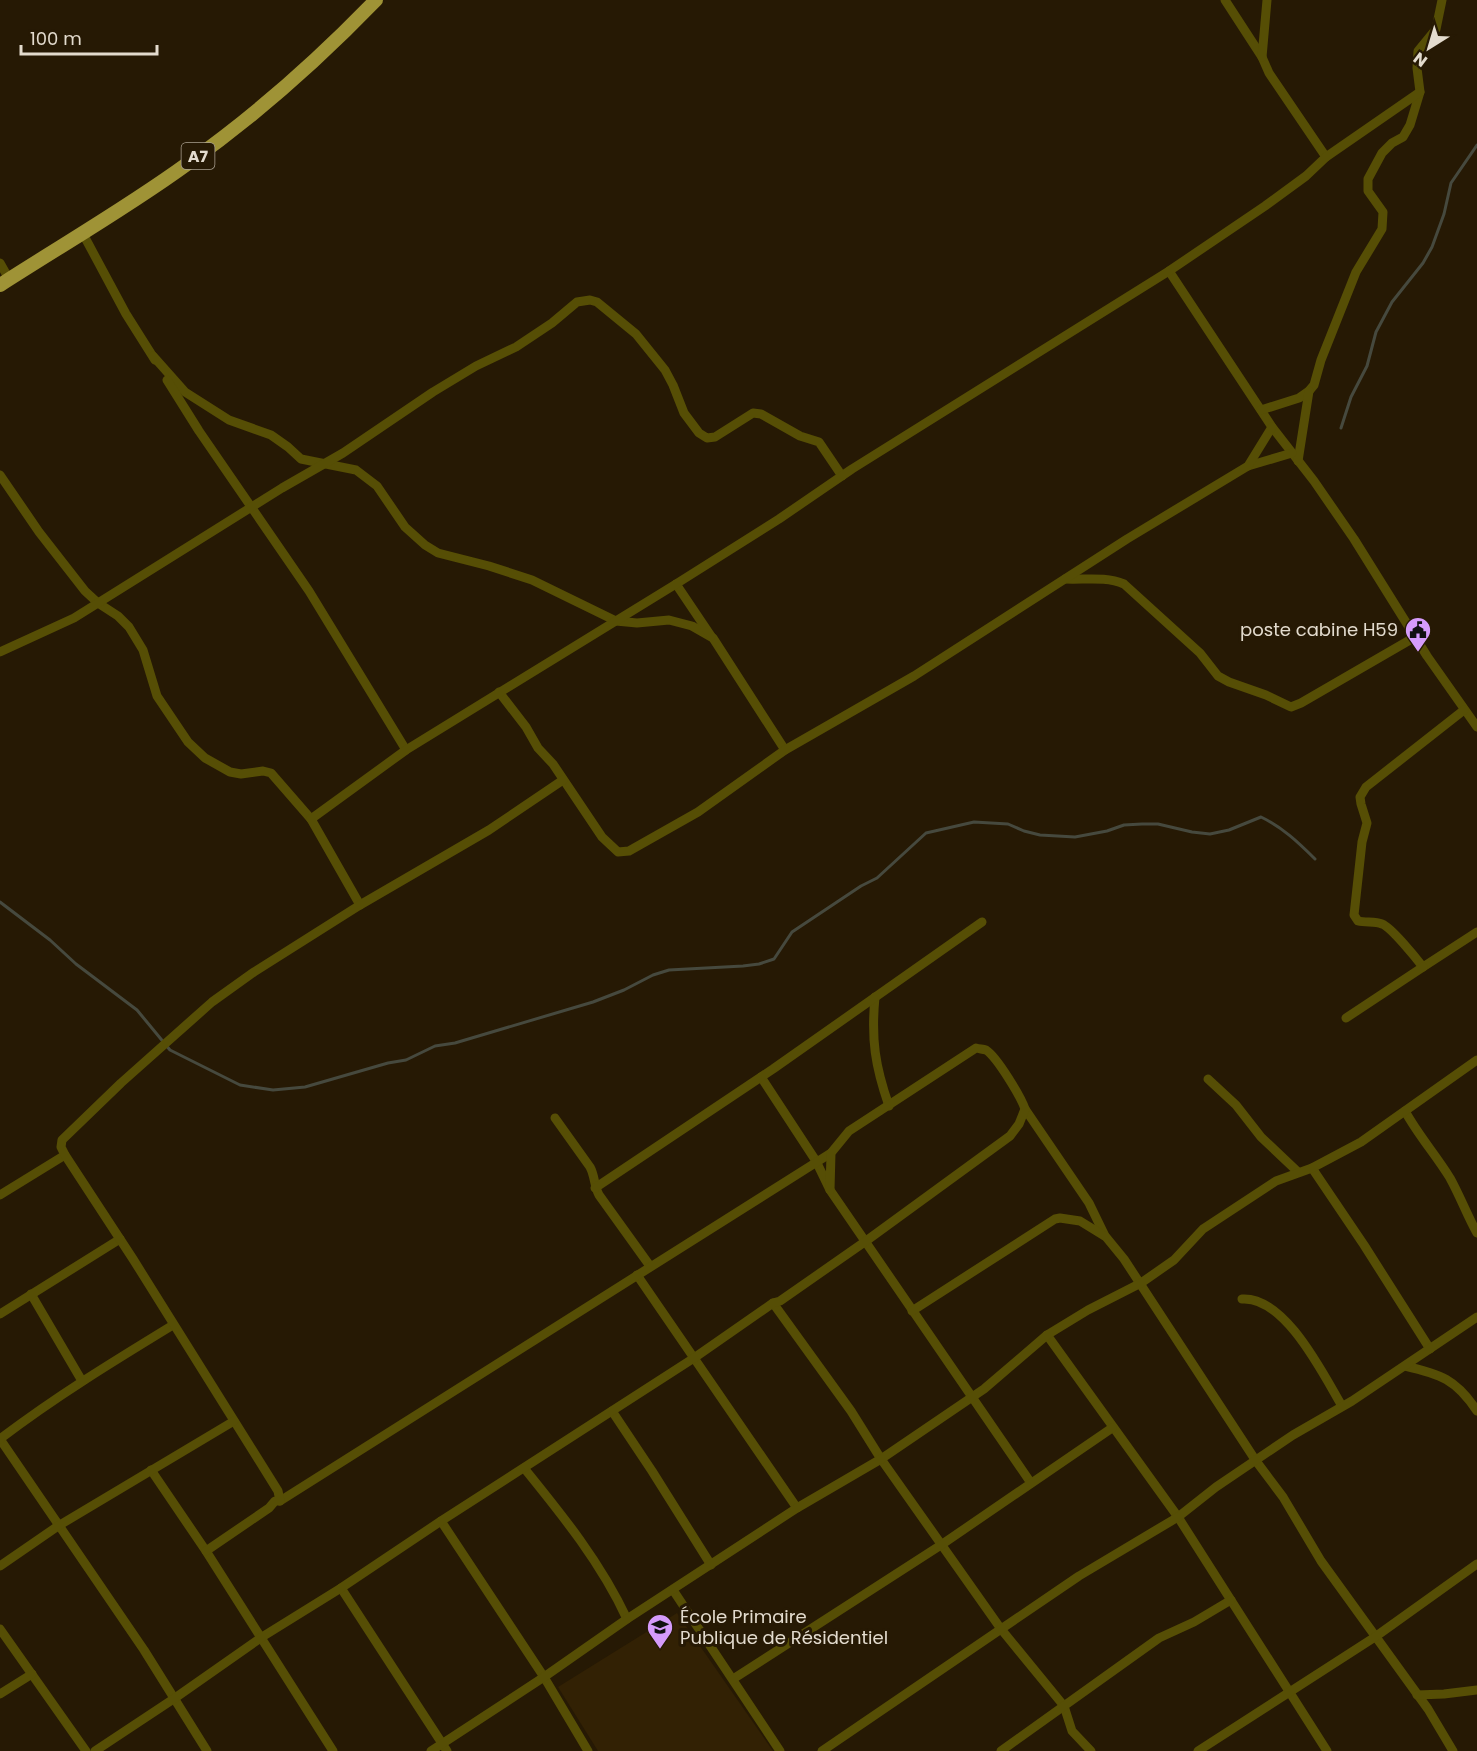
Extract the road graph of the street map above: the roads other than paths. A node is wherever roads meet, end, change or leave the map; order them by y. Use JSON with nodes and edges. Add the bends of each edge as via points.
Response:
{"nodes":[{"id":1,"x":376,"y":0,"type":"edge"},
{"id":2,"x":1225,"y":0,"type":"edge"},
{"id":3,"x":1267,"y":0,"type":"edge"},
{"id":4,"x":1442,"y":0,"type":"edge"},
{"id":5,"x":1262,"y":57,"type":"junction"},
{"id":6,"x":1420,"y":92,"type":"junction"},
{"id":7,"x":1326,"y":157,"type":"junction"},
{"id":8,"x":82,"y":232,"type":"junction"},
{"id":9,"x":0,"y":263,"type":"edge"},
{"id":10,"x":1169,"y":271,"type":"junction"},
{"id":11,"x":4,"y":282,"type":"edge"},
{"id":12,"x":153,"y":356,"type":"junction"},
{"id":13,"x":1309,"y":391,"type":"junction"},
{"id":14,"x":1261,"y":410,"type":"junction"},
{"id":15,"x":1272,"y":427,"type":"junction"},
{"id":16,"x":1292,"y":453,"type":"junction"},
{"id":17,"x":1298,"y":461,"type":"junction"},
{"id":18,"x":324,"y":464,"type":"junction"},
{"id":19,"x":1248,"y":466,"type":"junction"},
{"id":20,"x":0,"y":475,"type":"edge"},
{"id":21,"x":842,"y":476,"type":"junction"},
{"id":22,"x":251,"y":507,"type":"junction"},
{"id":23,"x":1065,"y":579,"type":"junction"},
{"id":24,"x":676,"y":584,"type":"junction"},
{"id":25,"x":98,"y":603,"type":"junction"},
{"id":26,"x":616,"y":621,"type":"junction"},
{"id":27,"x":1415,"y":637,"type":"junction"},
{"id":28,"x":713,"y":638,"type":"junction"},
{"id":29,"x":0,"y":652,"type":"edge"},
{"id":30,"x":499,"y":692,"type":"junction"},
{"id":31,"x":1464,"y":710,"type":"junction"},
{"id":32,"x":1477,"y":727,"type":"edge"},
{"id":33,"x":406,"y":750,"type":"junction"},
{"id":34,"x":785,"y":750,"type":"junction"},
{"id":35,"x":563,"y":780,"type":"junction"},
{"id":36,"x":311,"y":819,"type":"junction"},
{"id":37,"x":360,"y":905,"type":"junction"},
{"id":38,"x":982,"y":922,"type":"dead end"},
{"id":39,"x":1477,"y":932,"type":"edge"},
{"id":40,"x":1423,"y":967,"type":"junction"},
{"id":41,"x":875,"y":997,"type":"junction"},
{"id":42,"x":1346,"y":1018,"type":"dead end"},
{"id":43,"x":1477,"y":1060,"type":"edge"},
{"id":44,"x":760,"y":1077,"type":"junction"},
{"id":45,"x":1208,"y":1079,"type":"dead end"},
{"id":46,"x":889,"y":1106,"type":"junction"},
{"id":47,"x":1025,"y":1109,"type":"junction"},
{"id":48,"x":1405,"y":1111,"type":"junction"},
{"id":49,"x":555,"y":1118,"type":"dead end"},
{"id":50,"x":831,"y":1153,"type":"junction"},
{"id":51,"x":65,"y":1155,"type":"junction"},
{"id":52,"x":816,"y":1161,"type":"junction"},
{"id":53,"x":1312,"y":1168,"type":"junction"},
{"id":54,"x":1298,"y":1172,"type":"junction"},
{"id":55,"x":595,"y":1188,"type":"junction"},
{"id":56,"x":830,"y":1190,"type":"junction"},
{"id":57,"x":0,"y":1195,"type":"edge"},
{"id":58,"x":1477,"y":1233,"type":"edge"},
{"id":59,"x":1106,"y":1237,"type":"junction"},
{"id":60,"x":120,"y":1239,"type":"junction"},
{"id":61,"x":866,"y":1241,"type":"junction"},
{"id":62,"x":650,"y":1266,"type":"junction"},
{"id":63,"x":637,"y":1275,"type":"junction"},
{"id":64,"x":1141,"y":1283,"type":"junction"},
{"id":65,"x":31,"y":1294,"type":"junction"},
{"id":66,"x":1242,"y":1299,"type":"dead end"},
{"id":67,"x":773,"y":1303,"type":"junction"},
{"id":68,"x":912,"y":1311,"type":"junction"},
{"id":69,"x":0,"y":1314,"type":"edge"},
{"id":70,"x":1477,"y":1317,"type":"edge"},
{"id":71,"x":173,"y":1325,"type":"junction"},
{"id":72,"x":1047,"y":1335,"type":"junction"},
{"id":73,"x":1430,"y":1349,"type":"junction"},
{"id":74,"x":694,"y":1358,"type":"junction"},
{"id":75,"x":1405,"y":1366,"type":"junction"},
{"id":76,"x":82,"y":1381,"type":"junction"},
{"id":77,"x":972,"y":1396,"type":"junction"},
{"id":78,"x":1342,"y":1406,"type":"junction"},
{"id":79,"x":1477,"y":1411,"type":"edge"},
{"id":80,"x":612,"y":1412,"type":"junction"},
{"id":81,"x":234,"y":1421,"type":"junction"},
{"id":82,"x":1112,"y":1428,"type":"junction"},
{"id":83,"x":0,"y":1439,"type":"edge"},
{"id":84,"x":881,"y":1459,"type":"junction"},
{"id":85,"x":1256,"y":1461,"type":"junction"},
{"id":86,"x":524,"y":1468,"type":"junction"},
{"id":87,"x":151,"y":1470,"type":"junction"},
{"id":88,"x":1031,"y":1483,"type":"junction"},
{"id":89,"x":280,"y":1501,"type":"junction"},
{"id":90,"x":797,"y":1508,"type":"junction"},
{"id":91,"x":1178,"y":1516,"type":"junction"},
{"id":92,"x":441,"y":1521,"type":"junction"},
{"id":93,"x":58,"y":1526,"type":"junction"},
{"id":94,"x":941,"y":1545,"type":"junction"},
{"id":95,"x":206,"y":1551,"type":"junction"},
{"id":96,"x":1477,"y":1564,"type":"edge"},
{"id":97,"x":711,"y":1565,"type":"junction"},
{"id":98,"x":0,"y":1566,"type":"edge"},
{"id":99,"x":341,"y":1588,"type":"junction"},
{"id":100,"x":673,"y":1590,"type":"junction"},
{"id":101,"x":1231,"y":1600,"type":"junction"},
{"id":102,"x":627,"y":1619,"type":"junction"},
{"id":103,"x":0,"y":1629,"type":"edge"},
{"id":104,"x":1001,"y":1629,"type":"junction"},
{"id":105,"x":262,"y":1637,"type":"junction"},
{"id":106,"x":1375,"y":1637,"type":"junction"},
{"id":107,"x":32,"y":1674,"type":"junction"},
{"id":108,"x":544,"y":1677,"type":"junction"},
{"id":109,"x":733,"y":1679,"type":"junction"},
{"id":110,"x":1477,"y":1690,"type":"edge"},
{"id":111,"x":1289,"y":1691,"type":"junction"},
{"id":112,"x":0,"y":1694,"type":"edge"},
{"id":113,"x":1418,"y":1695,"type":"junction"},
{"id":114,"x":175,"y":1698,"type":"junction"},
{"id":115,"x":1064,"y":1706,"type":"junction"},
{"id":116,"x":445,"y":1747,"type":"edge"},
{"id":117,"x":1205,"y":1749,"type":"edge"},
{"id":118,"x":86,"y":1751,"type":"edge"},
{"id":119,"x":95,"y":1751,"type":"edge"},
{"id":120,"x":207,"y":1751,"type":"edge"},
{"id":121,"x":333,"y":1751,"type":"edge"},
{"id":122,"x":431,"y":1751,"type":"edge"},
{"id":123,"x":588,"y":1751,"type":"edge"},
{"id":124,"x":780,"y":1751,"type":"edge"},
{"id":125,"x":822,"y":1751,"type":"edge"},
{"id":126,"x":1000,"y":1751,"type":"edge"},
{"id":127,"x":1091,"y":1751,"type":"edge"},
{"id":128,"x":1327,"y":1751,"type":"edge"},
{"id":129,"x":1453,"y":1751,"type":"edge"}],
"edges":[{"from":1,"to":8,"type":"highway","number":"A7","via":[[275,96],[187,165]]},
{"from":2,"to":5,"type":"street"},
{"from":3,"to":5,"type":"street"},
{"from":4,"to":6,"type":"street","via":[[1436,29],[1418,51]]},
{"from":5,"to":7,"type":"street"},
{"from":6,"to":7,"type":"street"},
{"from":6,"to":13,"type":"street","via":[[1406,134],[1387,148],[1370,173],[1368,191],[1383,212],[1382,230],[1356,272]]},
{"from":7,"to":10,"type":"street","via":[[1282,194]]},
{"from":8,"to":11,"type":"highway","number":"A7"},
{"from":8,"to":12,"type":"street"},
{"from":9,"to":11,"type":"street"},
{"from":10,"to":14,"type":"street"},
{"from":10,"to":21,"type":"street"},
{"from":12,"to":18,"type":"street","via":[[185,392],[223,417],[271,435],[301,459]]},
{"from":12,"to":22,"type":"street"},
{"from":13,"to":14,"type":"street"},
{"from":13,"to":17,"type":"street"},
{"from":14,"to":15,"type":"street"},
{"from":15,"to":16,"type":"street"},
{"from":15,"to":19,"type":"street"},
{"from":16,"to":17,"type":"street"},
{"from":16,"to":19,"type":"street"},
{"from":17,"to":27,"type":"street","via":[[1354,539]]},
{"from":18,"to":21,"type":"street","via":[[467,372],[516,347],[577,302],[590,300],[644,342],[674,385],[684,413],[704,437],[715,437],[756,412],[819,442]]},
{"from":18,"to":22,"type":"street"},
{"from":18,"to":26,"type":"street","via":[[347,467],[367,478],[381,490],[405,527],[432,549],[532,580]]},
{"from":19,"to":23,"type":"street"},
{"from":20,"to":25,"type":"street","via":[[39,532]]},
{"from":21,"to":24,"type":"street"},
{"from":22,"to":25,"type":"street"},
{"from":22,"to":33,"type":"street","via":[[309,591]]},
{"from":23,"to":27,"type":"street","via":[[1112,579],[1124,584],[1200,653],[1218,676],[1291,707]]},
{"from":23,"to":34,"type":"street","via":[[914,676]]},
{"from":24,"to":26,"type":"street"},
{"from":24,"to":28,"type":"street"},
{"from":25,"to":29,"type":"street"},
{"from":25,"to":36,"type":"street","via":[[129,627],[143,650],[161,703],[188,742],[205,758],[230,772],[271,773]]},
{"from":26,"to":28,"type":"street","via":[[669,620],[692,626]]},
{"from":26,"to":30,"type":"street"},
{"from":27,"to":31,"type":"street"},
{"from":28,"to":34,"type":"street"},
{"from":30,"to":33,"type":"street"},
{"from":30,"to":35,"type":"street"},
{"from":31,"to":32,"type":"street"},
{"from":31,"to":40,"type":"street","via":[[1366,787],[1360,797],[1366,822],[1354,915],[1358,921],[1390,928]]},
{"from":33,"to":36,"type":"street"},
{"from":34,"to":35,"type":"street","via":[[698,812],[623,853],[609,845]]},
{"from":35,"to":37,"type":"street","via":[[489,830]]},
{"from":36,"to":37,"type":"street"},
{"from":37,"to":51,"type":"street","via":[[212,1002],[63,1138],[61,1147]]},
{"from":38,"to":41,"type":"street"},
{"from":39,"to":40,"type":"street"},
{"from":40,"to":42,"type":"street"},
{"from":41,"to":44,"type":"street"},
{"from":41,"to":46,"type":"street","via":[[872,1029],[877,1071]]},
{"from":43,"to":48,"type":"street"},
{"from":44,"to":52,"type":"street"},
{"from":44,"to":55,"type":"street"},
{"from":45,"to":54,"type":"street"},
{"from":46,"to":47,"type":"street","via":[[976,1048],[986,1050],[996,1061]]},
{"from":46,"to":50,"type":"street","via":[[849,1131]]},
{"from":47,"to":59,"type":"street","via":[[1089,1203]]},
{"from":47,"to":61,"type":"street","via":[[1010,1136]]},
{"from":48,"to":53,"type":"street","via":[[1361,1142]]},
{"from":48,"to":58,"type":"street","via":[[1450,1178]]},
{"from":49,"to":55,"type":"street","via":[[594,1174]]},
{"from":50,"to":52,"type":"street"},
{"from":50,"to":56,"type":"street"},
{"from":51,"to":57,"type":"street"},
{"from":51,"to":60,"type":"street"},
{"from":52,"to":56,"type":"street"},
{"from":52,"to":62,"type":"street"},
{"from":53,"to":54,"type":"street"},
{"from":53,"to":73,"type":"street"},
{"from":54,"to":64,"type":"street","via":[[1276,1181],[1203,1229],[1174,1260]]},
{"from":55,"to":62,"type":"street"},
{"from":56,"to":61,"type":"street"},
{"from":59,"to":64,"type":"street"},
{"from":59,"to":68,"type":"street","via":[[1080,1221],[1055,1219]]},
{"from":60,"to":65,"type":"street"},
{"from":60,"to":71,"type":"street"},
{"from":61,"to":67,"type":"street"},
{"from":61,"to":68,"type":"street"},
{"from":62,"to":63,"type":"street"},
{"from":63,"to":74,"type":"street"},
{"from":63,"to":89,"type":"street"},
{"from":64,"to":72,"type":"street"},
{"from":64,"to":85,"type":"street"},
{"from":65,"to":69,"type":"street"},
{"from":65,"to":76,"type":"street"},
{"from":66,"to":78,"type":"street","via":[[1257,1300],[1282,1318]]},
{"from":67,"to":74,"type":"street"},
{"from":67,"to":84,"type":"street"},
{"from":68,"to":77,"type":"street"},
{"from":70,"to":73,"type":"street"},
{"from":71,"to":76,"type":"street"},
{"from":71,"to":81,"type":"street"},
{"from":72,"to":77,"type":"street"},
{"from":72,"to":82,"type":"street"},
{"from":73,"to":75,"type":"street"},
{"from":74,"to":80,"type":"street"},
{"from":74,"to":90,"type":"street"},
{"from":75,"to":78,"type":"street"},
{"from":75,"to":79,"type":"street","via":[[1448,1379]]},
{"from":76,"to":83,"type":"street"},
{"from":77,"to":84,"type":"street"},
{"from":77,"to":88,"type":"street"},
{"from":78,"to":85,"type":"street"},
{"from":80,"to":86,"type":"street"},
{"from":80,"to":97,"type":"street"},
{"from":81,"to":87,"type":"street"},
{"from":81,"to":89,"type":"street","via":[[275,1485]]},
{"from":82,"to":88,"type":"street"},
{"from":82,"to":91,"type":"street"},
{"from":83,"to":93,"type":"street"},
{"from":84,"to":90,"type":"street"},
{"from":84,"to":94,"type":"street"},
{"from":85,"to":91,"type":"street"},
{"from":85,"to":106,"type":"street"},
{"from":86,"to":92,"type":"street"},
{"from":86,"to":102,"type":"street","via":[[603,1572]]},
{"from":87,"to":93,"type":"street"},
{"from":87,"to":95,"type":"street"},
{"from":88,"to":94,"type":"street"},
{"from":89,"to":95,"type":"street"},
{"from":90,"to":97,"type":"street"},
{"from":91,"to":101,"type":"street"},
{"from":91,"to":104,"type":"street"},
{"from":92,"to":99,"type":"street"},
{"from":92,"to":108,"type":"street"},
{"from":93,"to":98,"type":"street"},
{"from":93,"to":114,"type":"street"},
{"from":94,"to":104,"type":"street"},
{"from":94,"to":109,"type":"street"},
{"from":95,"to":105,"type":"street"},
{"from":96,"to":106,"type":"street"},
{"from":97,"to":100,"type":"street"},
{"from":99,"to":105,"type":"street"},
{"from":99,"to":116,"type":"street"},
{"from":100,"to":102,"type":"street"},
{"from":100,"to":109,"type":"street"},
{"from":101,"to":111,"type":"street"},
{"from":101,"to":115,"type":"street","via":[[1159,1638]]},
{"from":102,"to":108,"type":"street"},
{"from":103,"to":107,"type":"street"},
{"from":104,"to":115,"type":"street"},
{"from":104,"to":125,"type":"street"},
{"from":105,"to":114,"type":"street"},
{"from":105,"to":121,"type":"street"},
{"from":106,"to":111,"type":"street"},
{"from":106,"to":113,"type":"street"},
{"from":107,"to":112,"type":"street"},
{"from":107,"to":118,"type":"street"},
{"from":108,"to":116,"type":"street"},
{"from":108,"to":123,"type":"street"},
{"from":109,"to":124,"type":"street"},
{"from":110,"to":113,"type":"street"},
{"from":111,"to":117,"type":"street"},
{"from":111,"to":128,"type":"street"},
{"from":113,"to":129,"type":"street"},
{"from":114,"to":119,"type":"street"},
{"from":114,"to":120,"type":"street"},
{"from":115,"to":126,"type":"street"},
{"from":115,"to":127,"type":"street","via":[[1072,1731]]},
{"from":116,"to":122,"type":"street"}]}
